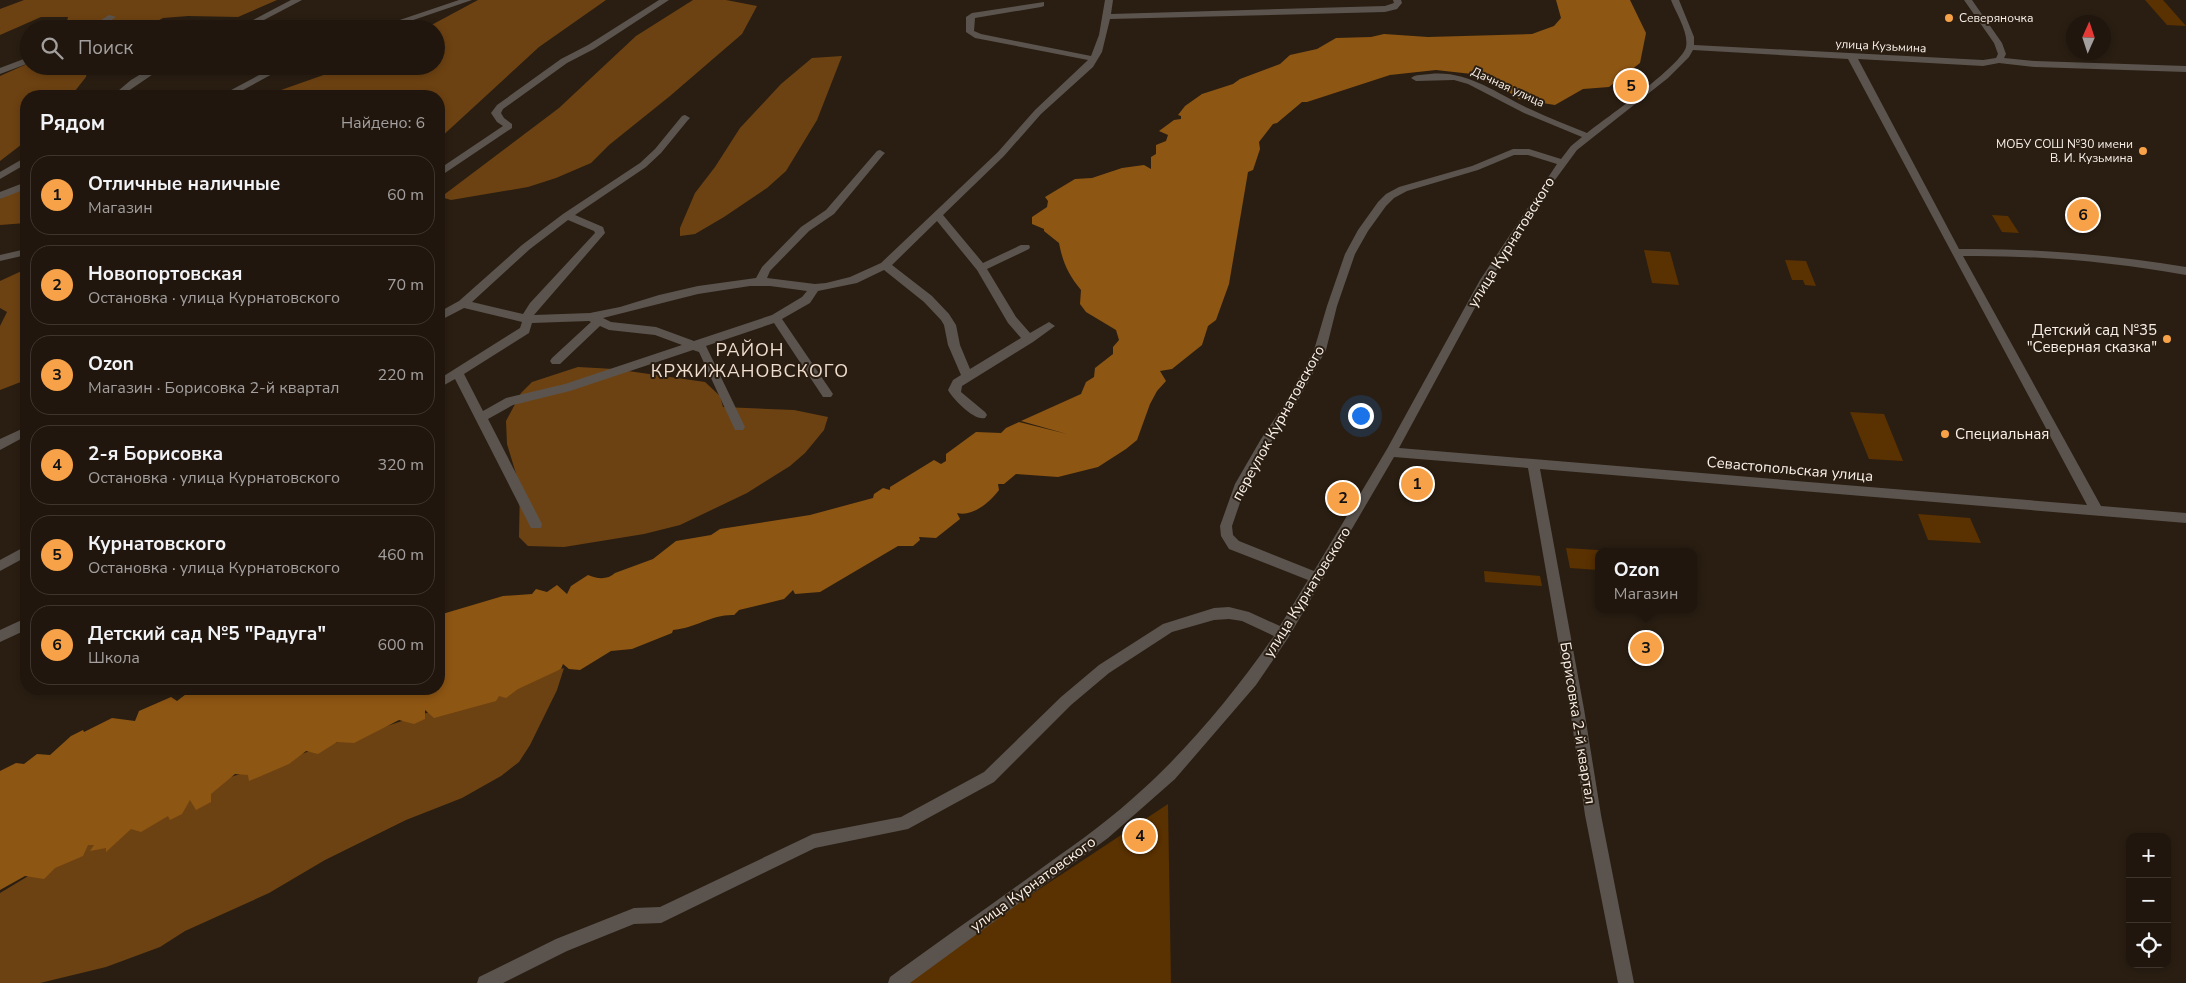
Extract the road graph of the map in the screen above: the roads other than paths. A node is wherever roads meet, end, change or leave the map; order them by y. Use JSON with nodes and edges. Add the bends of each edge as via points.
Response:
{"nodes":[{"id":1,"x":298,"y":0,"type":"edge"},
{"id":2,"x":468,"y":0,"type":"edge"},
{"id":3,"x":665,"y":0,"type":"edge"},
{"id":4,"x":1109,"y":0,"type":"edge"},
{"id":5,"x":1675,"y":0,"type":"edge"},
{"id":6,"x":1968,"y":0,"type":"edge"},
{"id":7,"x":1398,"y":2,"type":"edge"},
{"id":8,"x":1041,"y":4,"type":"dead end"},
{"id":9,"x":112,"y":17,"type":"dead end"},
{"id":10,"x":1107,"y":17,"type":"junction"},
{"id":11,"x":107,"y":20,"type":"edge"},
{"id":12,"x":258,"y":20,"type":"edge"},
{"id":13,"x":405,"y":20,"type":"edge"},
{"id":14,"x":1690,"y":48,"type":"junction"},
{"id":15,"x":2000,"y":55,"type":"junction"},
{"id":16,"x":1852,"y":57,"type":"junction"},
{"id":17,"x":1095,"y":59,"type":"junction"},
{"id":18,"x":20,"y":63,"type":"edge"},
{"id":19,"x":2186,"y":70,"type":"edge"},
{"id":20,"x":0,"y":71,"type":"edge"},
{"id":21,"x":146,"y":75,"type":"edge"},
{"id":22,"x":266,"y":75,"type":"edge"},
{"id":23,"x":1416,"y":78,"type":"dead end"},
{"id":24,"x":124,"y":90,"type":"edge"},
{"id":25,"x":237,"y":90,"type":"edge"},
{"id":26,"x":685,"y":118,"type":"dead end"},
{"id":27,"x":1587,"y":136,"type":"junction"},
{"id":28,"x":880,"y":153,"type":"dead end"},
{"id":29,"x":1562,"y":162,"type":"junction"},
{"id":30,"x":20,"y":164,"type":"edge"},
{"id":31,"x":445,"y":170,"type":"edge"},
{"id":32,"x":0,"y":176,"type":"edge"},
{"id":33,"x":20,"y":188,"type":"edge"},
{"id":34,"x":0,"y":196,"type":"edge"},
{"id":35,"x":937,"y":214,"type":"junction"},
{"id":36,"x":567,"y":216,"type":"junction"},
{"id":37,"x":1024,"y":248,"type":"dead end"},
{"id":38,"x":20,"y":253,"type":"edge"},
{"id":39,"x":1956,"y":253,"type":"junction"},
{"id":40,"x":0,"y":258,"type":"edge"},
{"id":41,"x":884,"y":265,"type":"junction"},
{"id":42,"x":981,"y":268,"type":"junction"},
{"id":43,"x":2186,"y":271,"type":"edge"},
{"id":44,"x":760,"y":281,"type":"junction"},
{"id":45,"x":815,"y":288,"type":"junction"},
{"id":46,"x":463,"y":304,"type":"junction"},
{"id":47,"x":445,"y":314,"type":"edge"},
{"id":48,"x":776,"y":318,"type":"junction"},
{"id":49,"x":594,"y":319,"type":"junction"},
{"id":50,"x":527,"y":320,"type":"junction"},
{"id":51,"x":1049,"y":326,"type":"dead end"},
{"id":52,"x":1030,"y":339,"type":"junction"},
{"id":53,"x":695,"y":346,"type":"junction"},
{"id":54,"x":556,"y":361,"type":"dead end"},
{"id":55,"x":456,"y":372,"type":"junction"},
{"id":56,"x":968,"y":377,"type":"junction"},
{"id":57,"x":445,"y":380,"type":"edge"},
{"id":58,"x":827,"y":394,"type":"dead end"},
{"id":59,"x":981,"y":415,"type":"dead end"},
{"id":60,"x":480,"y":418,"type":"junction"},
{"id":61,"x":739,"y":427,"type":"dead end"},
{"id":62,"x":20,"y":434,"type":"edge"},
{"id":63,"x":0,"y":445,"type":"edge"},
{"id":64,"x":1391,"y":452,"type":"junction"},
{"id":65,"x":1532,"y":463,"type":"junction"},
{"id":66,"x":2097,"y":511,"type":"junction"},
{"id":67,"x":2186,"y":518,"type":"edge"},
{"id":68,"x":536,"y":524,"type":"dead end"},
{"id":69,"x":20,"y":554,"type":"edge"},
{"id":70,"x":0,"y":566,"type":"edge"},
{"id":71,"x":1317,"y":578,"type":"junction"},
{"id":72,"x":20,"y":627,"type":"edge"},
{"id":73,"x":1283,"y":634,"type":"junction"},
{"id":74,"x":0,"y":636,"type":"edge"},
{"id":75,"x":485,"y":983,"type":"edge"},
{"id":76,"x":896,"y":983,"type":"edge"},
{"id":77,"x":1626,"y":983,"type":"edge"}],
"edges":[{"from":1,"to":12,"type":"street"},
{"from":2,"to":13,"type":"street"},
{"from":3,"to":31,"type":"street","via":[[591,47],[564,60],[500,107],[496,113],[509,126]]},
{"from":4,"to":10,"type":"street"},
{"from":5,"to":14,"type":"street","via":[[1687,27]]},
{"from":6,"to":15,"type":"street","via":[[1998,43]]},
{"from":7,"to":10,"type":"street","via":[[1385,10]]},
{"from":8,"to":17,"type":"street","via":[[972,16],[969,19],[970,32]]},
{"from":9,"to":11,"type":"street"},
{"from":10,"to":17,"type":"street"},
{"from":14,"to":16,"type":"street","name":"улица Кузьмина"},
{"from":14,"to":27,"type":"street","name":"улица Курнатовского","via":[[1666,76]]},
{"from":15,"to":16,"type":"street","name":"улица Кузьмина","via":[[1983,63]]},
{"from":15,"to":19,"type":"street","name":"улица Кузьмина","via":[[2047,65]]},
{"from":16,"to":39,"type":"street"},
{"from":17,"to":35,"type":"street","via":[[1038,112],[1002,154]]},
{"from":18,"to":20,"type":"street"},
{"from":21,"to":24,"type":"street"},
{"from":22,"to":25,"type":"street"},
{"from":23,"to":27,"type":"street","name":"Дачная улица","via":[[1446,77],[1471,82],[1527,111]]},
{"from":26,"to":36,"type":"street","via":[[642,165]]},
{"from":27,"to":29,"type":"street","name":"улица Курнатовского"},
{"from":28,"to":44,"type":"street","via":[[830,212],[805,229],[766,269]]},
{"from":29,"to":64,"type":"street","name":"улица Курнатовского","via":[[1485,280]]},
{"from":29,"to":71,"type":"street","name":"переулок Курнатовского","via":[[1520,151],[1403,189],[1390,196],[1363,230],[1342,276],[1320,350],[1246,474],[1226,526],[1227,536],[1234,545]]},
{"from":30,"to":32,"type":"street"},
{"from":33,"to":34,"type":"street"},
{"from":35,"to":41,"type":"street"},
{"from":35,"to":42,"type":"street"},
{"from":36,"to":46,"type":"street","via":[[526,247]]},
{"from":36,"to":50,"type":"street","via":[[594,226],[600,233],[534,306]]},
{"from":37,"to":42,"type":"street"},
{"from":38,"to":40,"type":"street"},
{"from":39,"to":43,"type":"street","via":[[2023,253],[2138,263]]},
{"from":39,"to":66,"type":"street"},
{"from":41,"to":45,"type":"street","via":[[853,280]]},
{"from":41,"to":56,"type":"street","via":[[928,299],[945,317]]},
{"from":42,"to":52,"type":"street","via":[[1012,320]]},
{"from":44,"to":45,"type":"street"},
{"from":44,"to":49,"type":"street","via":[[698,290]]},
{"from":45,"to":48,"type":"street","via":[[806,300]]},
{"from":46,"to":47,"type":"street"},
{"from":46,"to":50,"type":"street"},
{"from":48,"to":53,"type":"street"},
{"from":48,"to":58,"type":"street"},
{"from":49,"to":50,"type":"street"},
{"from":49,"to":53,"type":"street","via":[[609,326],[656,331]]},
{"from":49,"to":54,"type":"street"},
{"from":50,"to":55,"type":"street","via":[[525,330]]},
{"from":51,"to":52,"type":"street"},
{"from":52,"to":56,"type":"street"},
{"from":53,"to":60,"type":"street","via":[[566,388],[510,401]]},
{"from":53,"to":61,"type":"street","via":[[703,349]]},
{"from":55,"to":57,"type":"street"},
{"from":55,"to":60,"type":"street"},
{"from":56,"to":59,"type":"street","via":[[957,383],[954,390]]},
{"from":60,"to":68,"type":"street"},
{"from":62,"to":63,"type":"street"},
{"from":64,"to":65,"type":"street","name":"Севастопольская улица"},
{"from":64,"to":71,"type":"street","name":"улица Курнатовского"},
{"from":65,"to":66,"type":"street","name":"Севастопольская улица"},
{"from":65,"to":77,"type":"street","name":"Борисовка 2-й квартал","via":[[1593,815]]},
{"from":66,"to":67,"type":"street","name":"Севастопольская улица"},
{"from":69,"to":70,"type":"street"},
{"from":71,"to":73,"type":"street","name":"улица Курнатовского"},
{"from":72,"to":74,"type":"street"},
{"from":73,"to":75,"type":"street","via":[[1244,616],[1229,614],[1214,614],[1168,628],[1104,669],[1066,701],[989,777],[903,824],[814,841],[661,915],[634,916],[562,945]]},
{"from":73,"to":76,"type":"street","name":"улица Курнатовского","via":[[1251,681],[1212,729],[1137,805]]}]}
